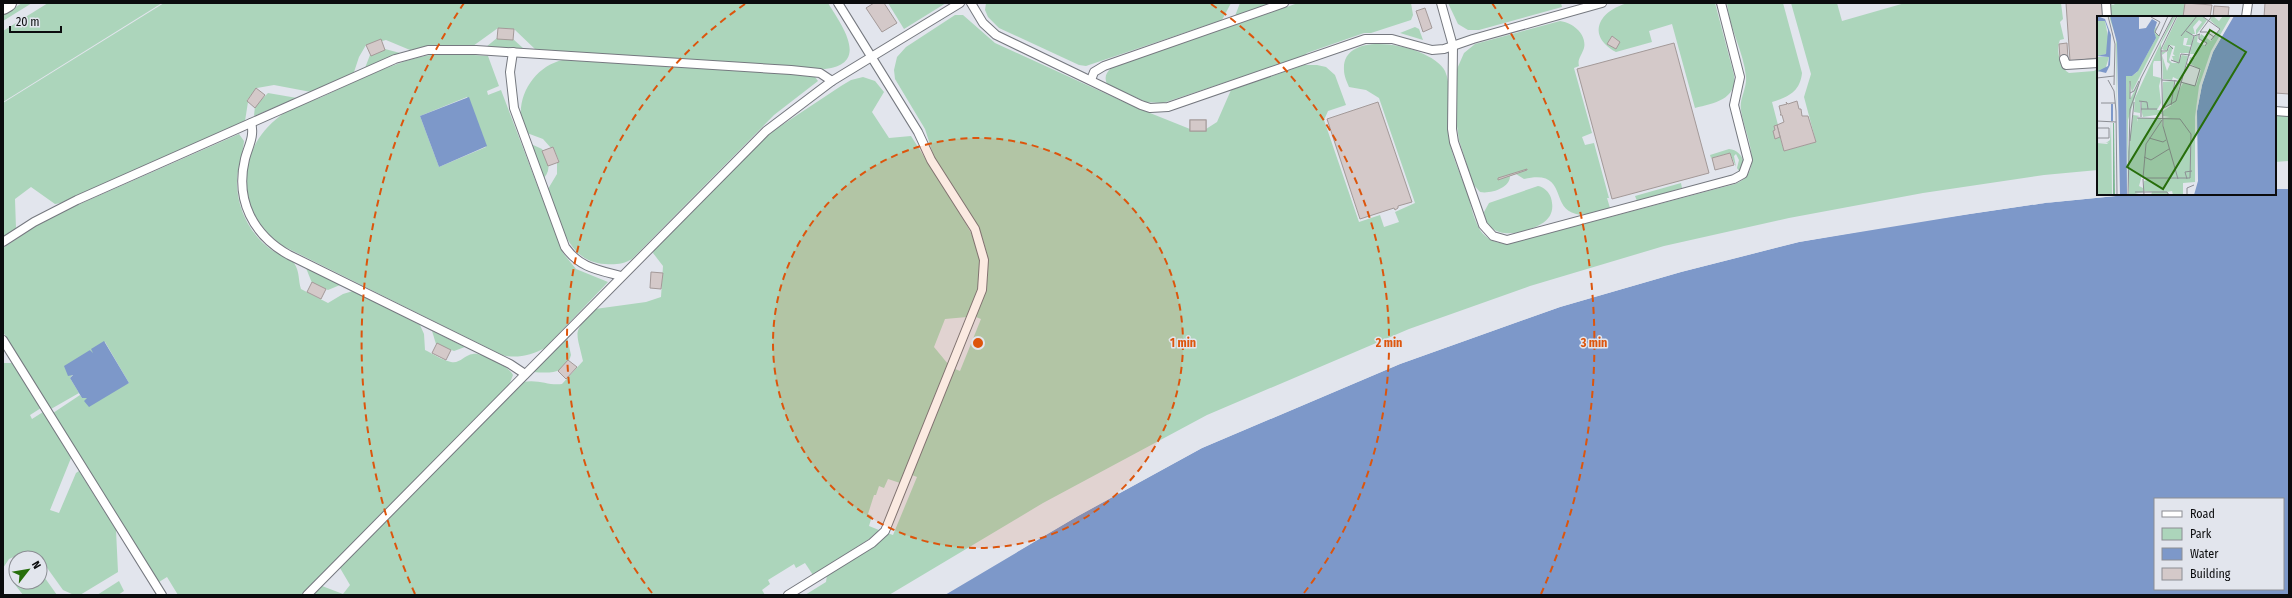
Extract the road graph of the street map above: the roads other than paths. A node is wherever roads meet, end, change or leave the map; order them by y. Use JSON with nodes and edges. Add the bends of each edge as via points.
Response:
{"nodes":[{"id":1,"x":8,"y":3,"type":"edge"},
{"id":2,"x":838,"y":3,"type":"edge"},
{"id":3,"x":960,"y":3,"type":"edge"},
{"id":4,"x":971,"y":3,"type":"edge"},
{"id":5,"x":1284,"y":3,"type":"edge"},
{"id":6,"x":1441,"y":3,"type":"edge"},
{"id":7,"x":1602,"y":3,"type":"edge"},
{"id":8,"x":1720,"y":3,"type":"edge"},
{"id":9,"x":2106,"y":3,"type":"edge"},
{"id":10,"x":2248,"y":3,"type":"edge"},
{"id":11,"x":3,"y":6,"type":"edge"},
{"id":12,"x":2107,"y":16,"type":"edge"},
{"id":13,"x":2246,"y":16,"type":"edge"},
{"id":14,"x":1453,"y":46,"type":"junction"},
{"id":15,"x":513,"y":52,"type":"junction"},
{"id":16,"x":872,"y":58,"type":"junction"},
{"id":17,"x":2064,"y":59,"type":"dead end"},
{"id":18,"x":2097,"y":63,"type":"edge"},
{"id":19,"x":1091,"y":80,"type":"junction"},
{"id":20,"x":832,"y":81,"type":"junction"},
{"id":21,"x":2276,"y":110,"type":"edge"},
{"id":22,"x":2289,"y":112,"type":"edge"},
{"id":23,"x":251,"y":123,"type":"junction"},
{"id":24,"x":3,"y":242,"type":"edge"},
{"id":25,"x":621,"y":276,"type":"junction"},
{"id":26,"x":3,"y":340,"type":"edge"},
{"id":27,"x":525,"y":374,"type":"junction"},
{"id":28,"x":162,"y":595,"type":"edge"},
{"id":29,"x":306,"y":595,"type":"edge"},
{"id":30,"x":788,"y":595,"type":"edge"}],
"edges":[{"from":1,"to":11,"type":"street"},
{"from":2,"to":16,"type":"lane"},
{"from":3,"to":16,"type":"lane"},
{"from":4,"to":19,"type":"lane","via":[[983,23],[996,35]]},
{"from":5,"to":19,"type":"lane","via":[[1104,66],[1094,72]]},
{"from":6,"to":14,"type":"lane"},
{"from":7,"to":14,"type":"lane"},
{"from":8,"to":14,"type":"lane","via":[[1740,77],[1734,105],[1748,160],[1743,174],[1734,179],[1507,240],[1493,236],[1483,225],[1454,142]]},
{"from":9,"to":12,"type":"lane"},
{"from":10,"to":13,"type":"lane"},
{"from":14,"to":19,"type":"lane","via":[[1432,50],[1392,39],[1365,40],[1160,108],[1141,105],[1108,91]]},
{"from":15,"to":20,"type":"lane","via":[[792,70],[820,73]]},
{"from":15,"to":23,"type":"lane","via":[[449,49],[410,54]]},
{"from":15,"to":25,"type":"lane","via":[[510,72],[514,108],[565,247],[587,267]]},
{"from":16,"to":20,"type":"lane"},
{"from":16,"to":30,"type":"lane","via":[[918,132],[931,160],[975,229],[983,250],[984,279],[982,290],[885,531],[872,543]]},
{"from":17,"to":18,"type":"lane","via":[[2066,65]]},
{"from":20,"to":25,"type":"lane","via":[[766,131]]},
{"from":21,"to":22,"type":"lane"},
{"from":23,"to":24,"type":"lane","via":[[57,209]]},
{"from":23,"to":27,"type":"lane","via":[[252,138],[242,177],[243,196],[253,223],[267,240],[289,255],[504,361]]},
{"from":25,"to":27,"type":"lane"},
{"from":26,"to":28,"type":"lane"},
{"from":27,"to":29,"type":"lane"}]}
